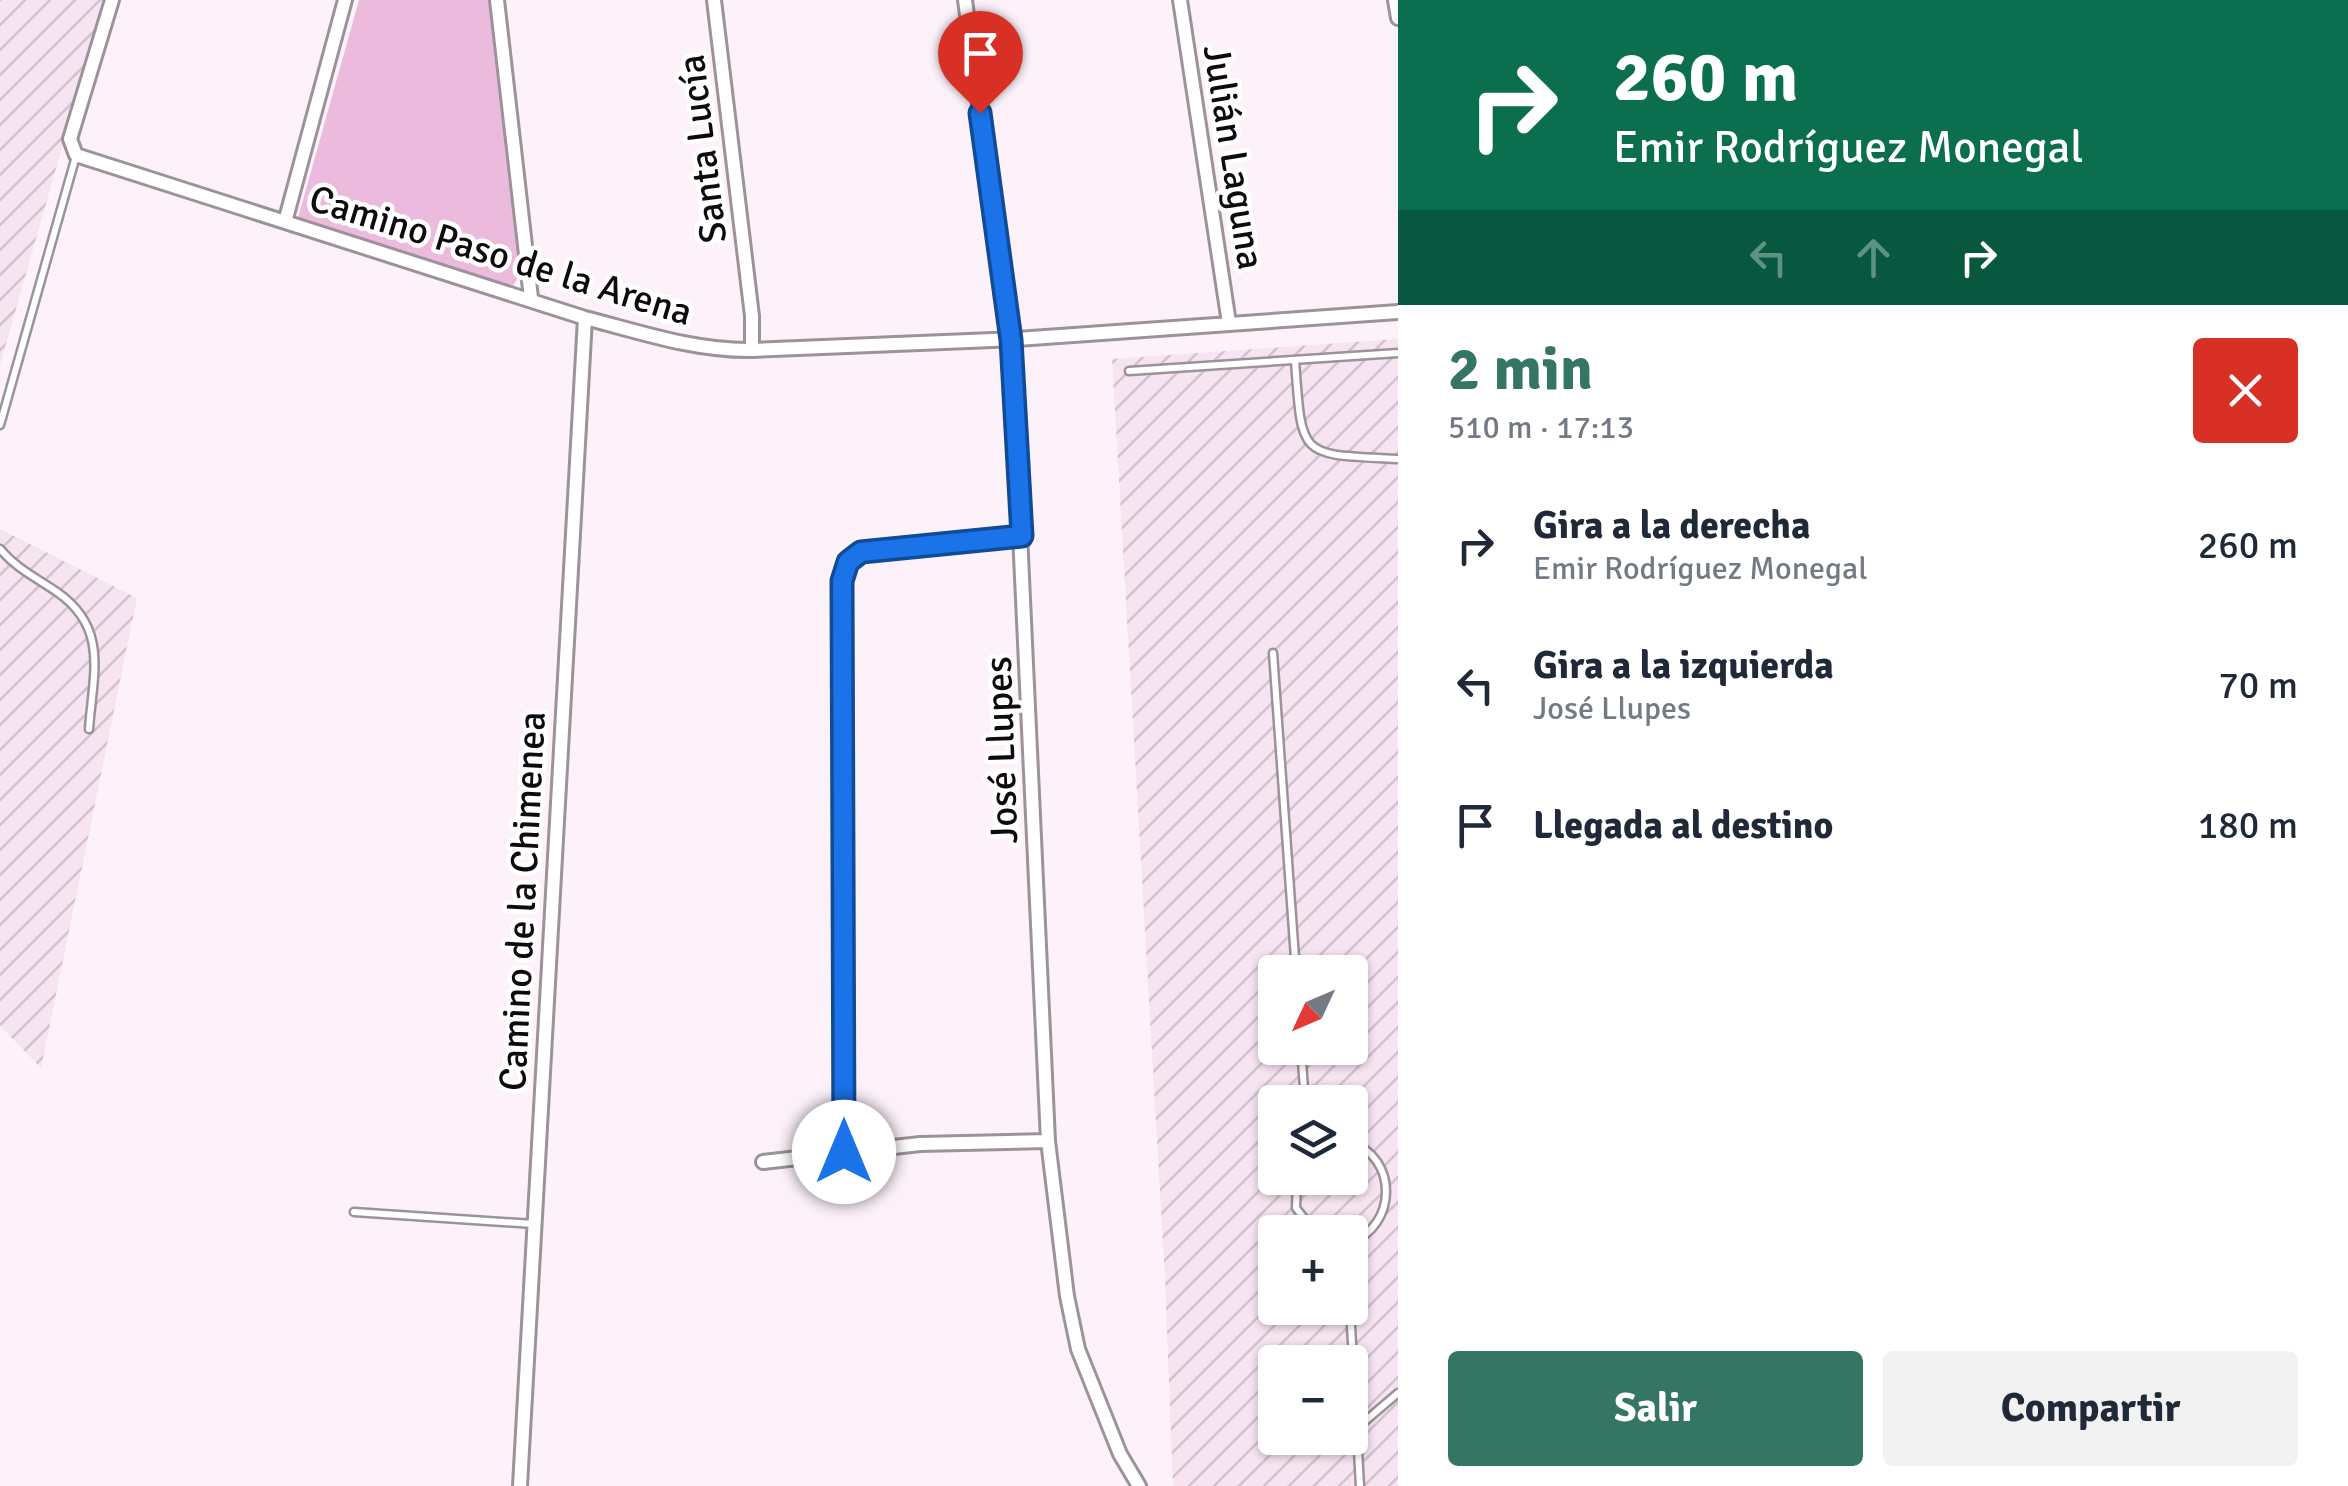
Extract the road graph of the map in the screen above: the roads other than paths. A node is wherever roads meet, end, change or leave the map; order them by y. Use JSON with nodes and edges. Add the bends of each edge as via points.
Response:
{"nodes":[{"id":1,"x":112,"y":0,"type":"edge"},
{"id":2,"x":345,"y":0,"type":"edge"},
{"id":3,"x":497,"y":0,"type":"edge"},
{"id":4,"x":714,"y":0,"type":"edge"},
{"id":5,"x":965,"y":0,"type":"edge"},
{"id":6,"x":1180,"y":0,"type":"edge"},
{"id":7,"x":1395,"y":0,"type":"edge"},
{"id":8,"x":1398,"y":18,"type":"edge"},
{"id":9,"x":76,"y":155,"type":"junction"},
{"id":10,"x":286,"y":222,"type":"junction"},
{"id":11,"x":531,"y":298,"type":"junction"},
{"id":12,"x":1398,"y":312,"type":"edge"},
{"id":13,"x":585,"y":318,"type":"junction"},
{"id":14,"x":1229,"y":323,"type":"junction"},
{"id":15,"x":1011,"y":340,"type":"junction"},
{"id":16,"x":752,"y":350,"type":"junction"},
{"id":17,"x":1398,"y":354,"type":"edge"},
{"id":18,"x":1295,"y":360,"type":"junction"},
{"id":19,"x":1130,"y":371,"type":"dead end"},
{"id":20,"x":0,"y":424,"type":"edge"},
{"id":21,"x":1398,"y":459,"type":"edge"},
{"id":22,"x":1022,"y":536,"type":"junction"},
{"id":23,"x":0,"y":548,"type":"edge"},
{"id":24,"x":1273,"y":654,"type":"dead end"},
{"id":25,"x":89,"y":729,"type":"dead end"},
{"id":26,"x":1295,"y":955,"type":"edge"},
{"id":27,"x":1048,"y":1141,"type":"junction"},
{"id":28,"x":1368,"y":1146,"type":"edge"},
{"id":29,"x":844,"y":1152,"type":"junction"},
{"id":30,"x":763,"y":1162,"type":"dead end"},
{"id":31,"x":354,"y":1212,"type":"dead end"},
{"id":32,"x":536,"y":1224,"type":"junction"},
{"id":33,"x":1368,"y":1237,"type":"edge"},
{"id":34,"x":1398,"y":1393,"type":"edge"},
{"id":35,"x":1368,"y":1419,"type":"edge"},
{"id":36,"x":1358,"y":1455,"type":"edge"},
{"id":37,"x":520,"y":1486,"type":"edge"},
{"id":38,"x":1139,"y":1486,"type":"edge"},
{"id":39,"x":1360,"y":1486,"type":"edge"}],
"edges":[{"from":1,"to":9,"type":"street","via":[[70,139]]},
{"from":2,"to":10,"type":"street"},
{"from":3,"to":11,"type":"street"},
{"from":4,"to":16,"type":"street","name":"Santa Lucía"},
{"from":5,"to":15,"type":"street","name":"José Llupes"},
{"from":6,"to":14,"type":"street","name":"Julián Laguna"},
{"from":7,"to":8,"type":"street"},
{"from":9,"to":10,"type":"street","name":"Camino Paso de la Arena"},
{"from":9,"to":20,"type":"lane"},
{"from":10,"to":11,"type":"street","name":"Camino Paso de la Arena"},
{"from":11,"to":13,"type":"street","name":"Camino Paso de la Arena"},
{"from":12,"to":14,"type":"street","name":"Camino Paso de la Arena"},
{"from":13,"to":16,"type":"street","name":"Camino Paso de la Arena","via":[[711,348]]},
{"from":13,"to":32,"type":"street","name":"Camino de la Chimenea"},
{"from":14,"to":15,"type":"street","name":"Camino Paso de la Arena"},
{"from":15,"to":16,"type":"street","name":"Camino Paso de la Arena"},
{"from":15,"to":22,"type":"street","name":"José Llupes"},
{"from":17,"to":18,"type":"lane"},
{"from":18,"to":19,"type":"lane"},
{"from":18,"to":21,"type":"lane","via":[[1300,433],[1310,448],[1322,455]]},
{"from":22,"to":27,"type":"street","name":"José Llupes"},
{"from":22,"to":29,"type":"street","via":[[861,552],[848,562],[842,581]]},
{"from":23,"to":25,"type":"lane","via":[[15,566],[60,593],[95,638]]},
{"from":24,"to":26,"type":"lane"},
{"from":27,"to":29,"type":"street"},
{"from":27,"to":38,"type":"street","name":"José Llupes","via":[[1078,1349]]},
{"from":28,"to":33,"type":"lane","via":[[1389,1166],[1397,1191],[1390,1217]]},
{"from":29,"to":30,"type":"street"},
{"from":31,"to":32,"type":"lane"},
{"from":32,"to":37,"type":"street","name":"Camino de la Chimenea"},
{"from":34,"to":35,"type":"lane"},
{"from":36,"to":39,"type":"lane"}]}
